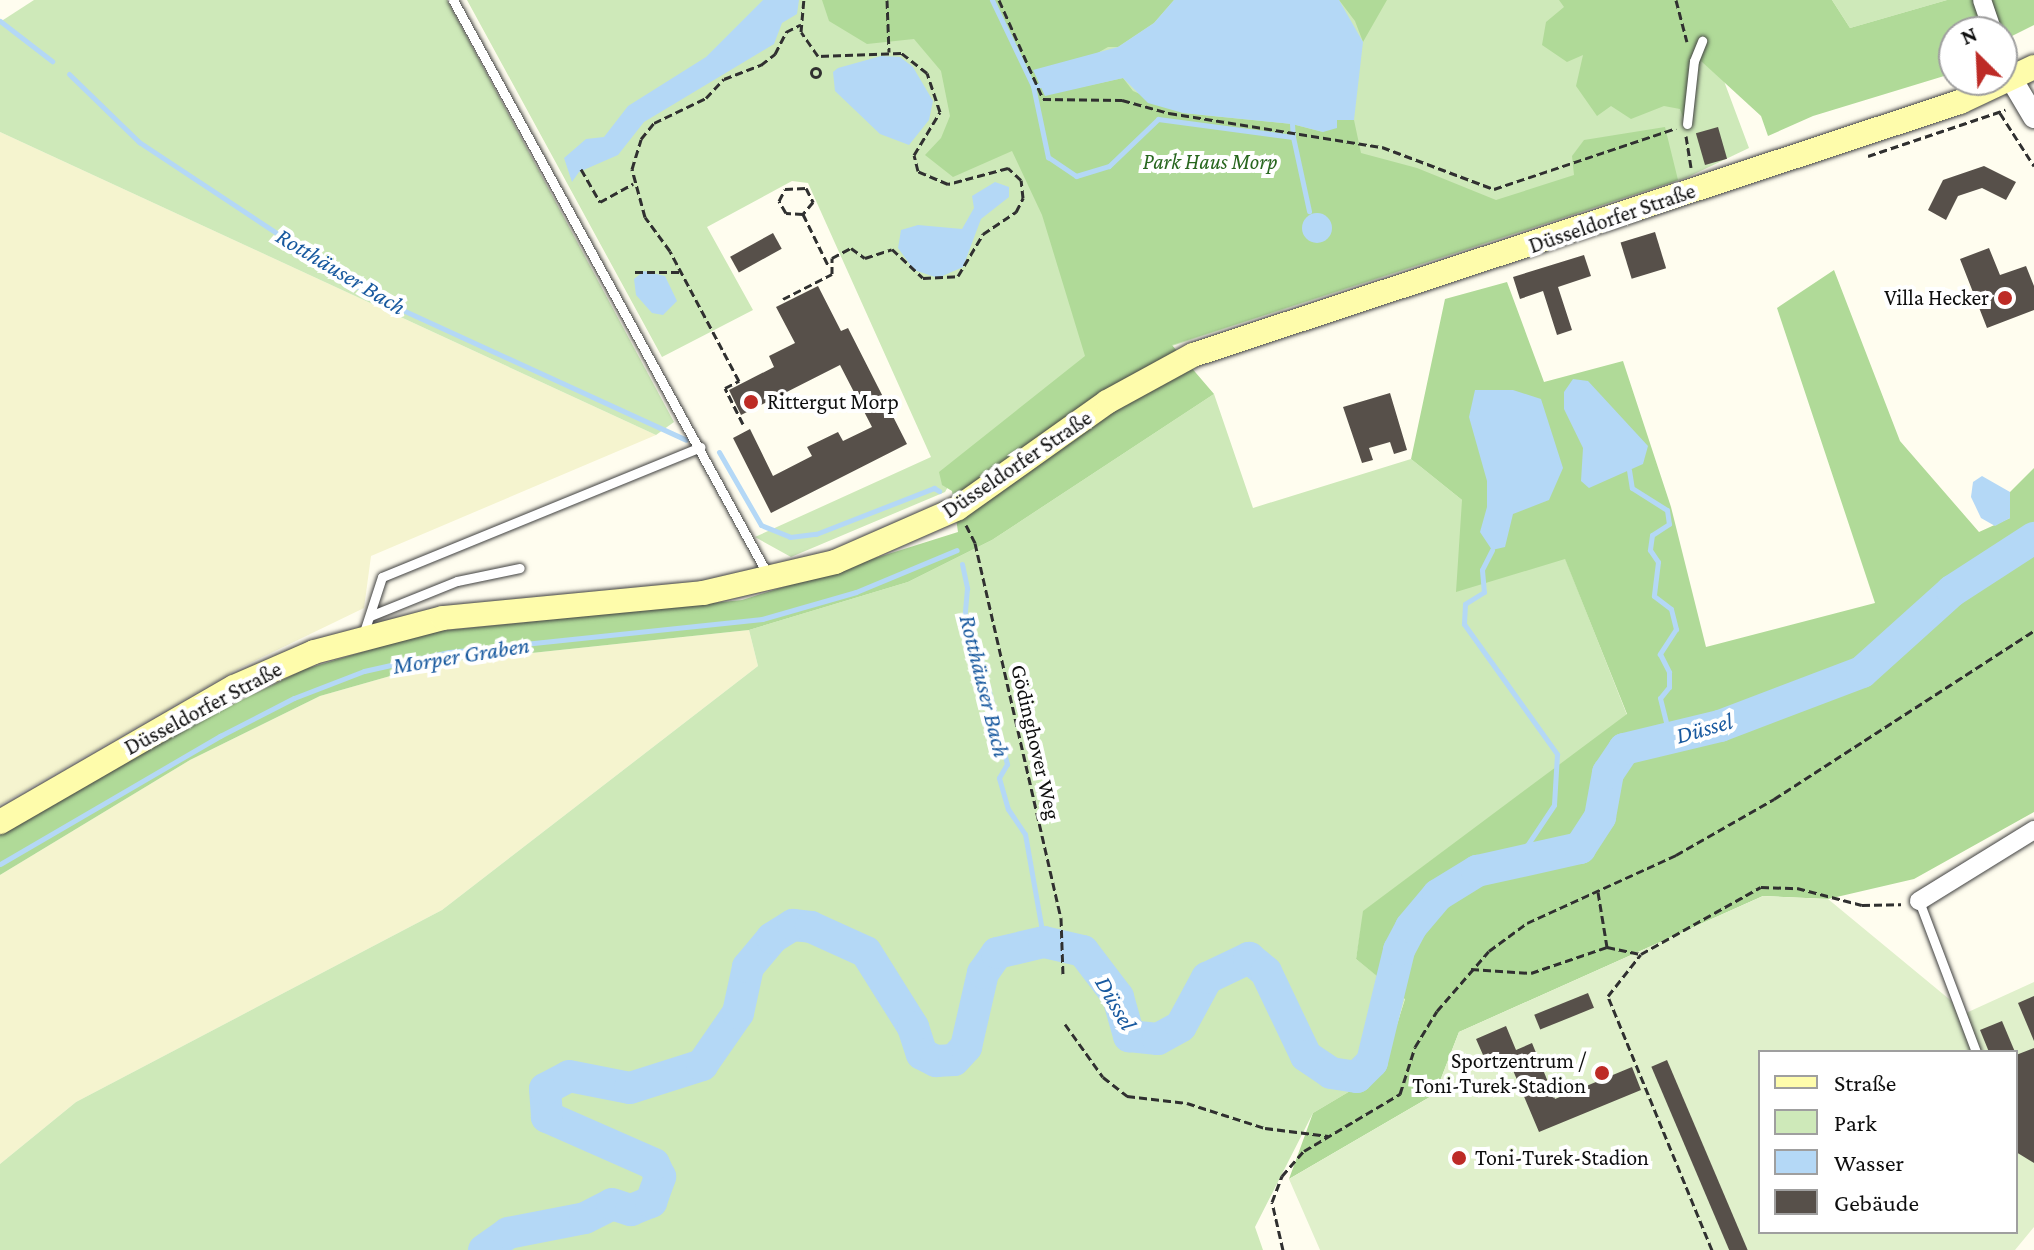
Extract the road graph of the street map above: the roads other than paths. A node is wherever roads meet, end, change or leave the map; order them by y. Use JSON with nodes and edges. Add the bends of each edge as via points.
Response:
{"nodes":[{"id":1,"x":453,"y":0,"type":"edge"},
{"id":2,"x":1702,"y":41,"type":"dead end"},
{"id":3,"x":2018,"y":90,"type":"edge"},
{"id":4,"x":1966,"y":96,"type":"edge"},
{"id":5,"x":2029,"y":109,"type":"edge"},
{"id":6,"x":1687,"y":124,"type":"road end"},
{"id":7,"x":700,"y":447,"type":"junction"},
{"id":8,"x":520,"y":568,"type":"dead end"},
{"id":9,"x":771,"y":580,"type":"junction"},
{"id":10,"x":366,"y":626,"type":"junction"},
{"id":11,"x":0,"y":822,"type":"edge"},
{"id":12,"x":2034,"y":830,"type":"edge"},
{"id":13,"x":1919,"y":901,"type":"joint"},
{"id":14,"x":1975,"y":1050,"type":"edge"}],
"edges":[{"from":1,"to":7,"type":"lane"},
{"from":2,"to":6,"type":"lane","via":[[1694,61]]},
{"from":3,"to":5,"type":"street"},
{"from":4,"to":9,"type":"main road","name":"Düsseldorfer Straße","via":[[1594,226],[1193,355],[1107,402],[941,517],[852,557]]},
{"from":7,"to":9,"type":"lane"},
{"from":7,"to":10,"type":"lane","via":[[382,577]]},
{"from":8,"to":10,"type":"lane","via":[[457,581]]},
{"from":9,"to":10,"type":"main road","name":"Düsseldorfer Straße","via":[[676,596]]},
{"from":10,"to":11,"type":"main road","name":"Düsseldorfer Straße","via":[[234,687]]},
{"from":12,"to":13,"type":"street"},
{"from":13,"to":14,"type":"lane"}]}
